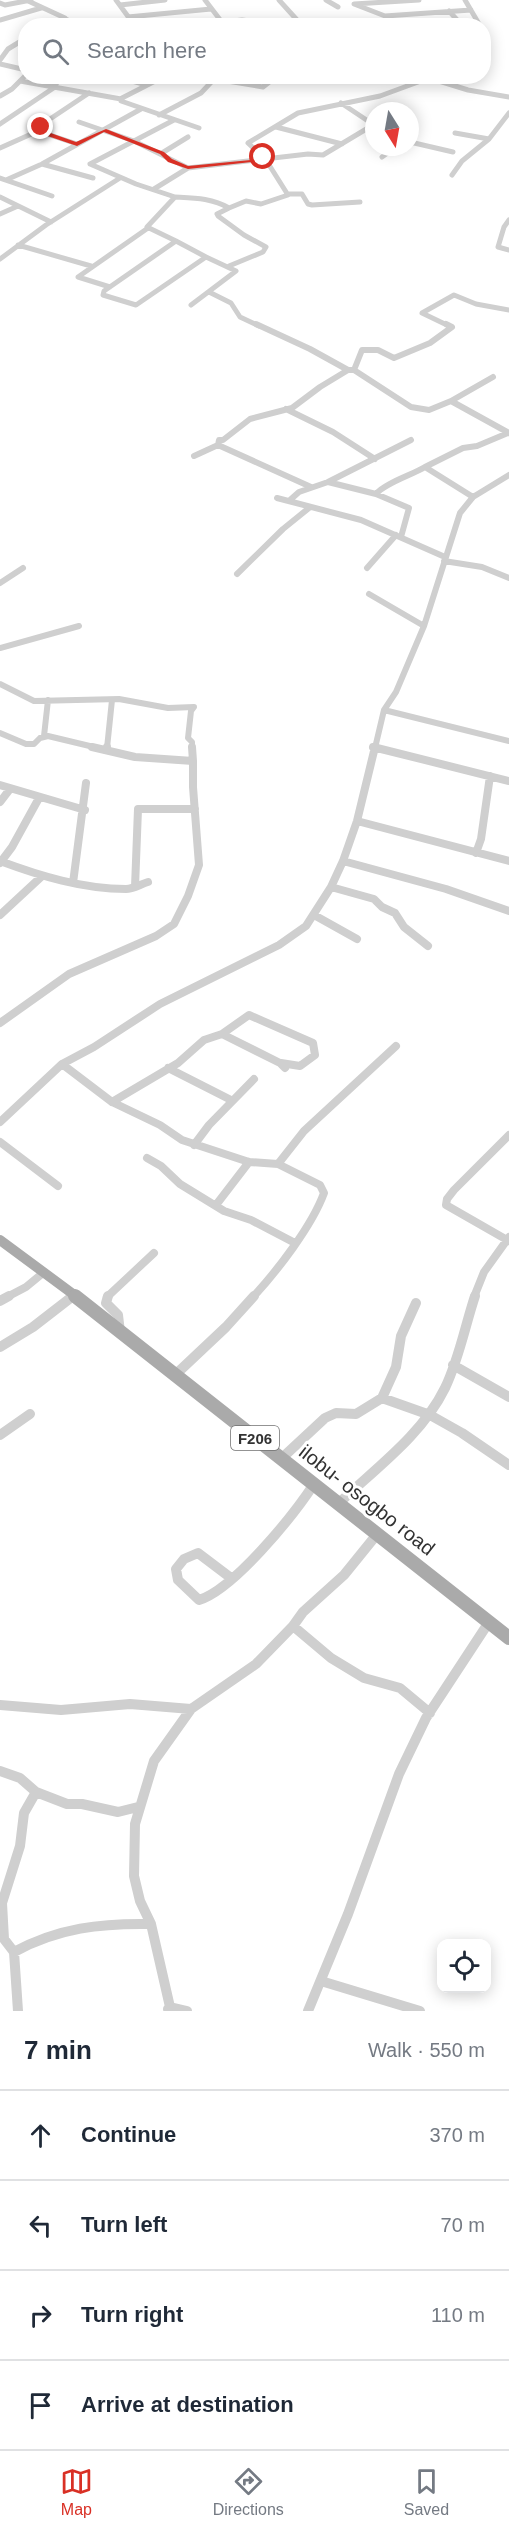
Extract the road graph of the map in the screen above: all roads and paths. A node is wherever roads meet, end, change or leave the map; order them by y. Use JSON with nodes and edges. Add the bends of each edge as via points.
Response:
{"nodes":[{"id":1,"x":28,"y":0,"type":"edge"},
{"id":2,"x":116,"y":0,"type":"edge"},
{"id":3,"x":165,"y":0,"type":"edge"},
{"id":4,"x":205,"y":0,"type":"edge"},
{"id":5,"x":279,"y":0,"type":"edge"},
{"id":6,"x":326,"y":0,"type":"edge"},
{"id":7,"x":401,"y":0,"type":"edge"},
{"id":8,"x":412,"y":0,"type":"edge"},
{"id":9,"x":419,"y":0,"type":"edge"},
{"id":10,"x":465,"y":0,"type":"edge"},
{"id":11,"x":153,"y":1,"type":"edge"},
{"id":12,"x":1,"y":4,"type":"edge"},
{"id":13,"x":120,"y":5,"type":"junction"},
{"id":14,"x":338,"y":7,"type":"dead end"},
{"id":15,"x":41,"y":8,"type":"junction"},
{"id":16,"x":211,"y":9,"type":"junction"},
{"id":17,"x":471,"y":10,"type":"junction"},
{"id":18,"x":448,"y":11,"type":"junction"},
{"id":19,"x":415,"y":13,"type":"junction"},
{"id":20,"x":14,"y":17,"type":"junction"},
{"id":21,"x":128,"y":17,"type":"joint"},
{"id":22,"x":60,"y":18,"type":"edge"},
{"id":23,"x":219,"y":18,"type":"edge"},
{"id":24,"x":295,"y":18,"type":"edge"},
{"id":25,"x":456,"y":18,"type":"edge"},
{"id":26,"x":475,"y":18,"type":"edge"},
{"id":27,"x":0,"y":20,"type":"edge"},
{"id":28,"x":18,"y":43,"type":"edge"},
{"id":29,"x":0,"y":47,"type":"edge"},
{"id":30,"x":8,"y":49,"type":"junction"},
{"id":31,"x":0,"y":62,"type":"edge"},
{"id":32,"x":18,"y":68,"type":"edge"},
{"id":33,"x":18,"y":82,"type":"edge"},
{"id":34,"x":37,"y":84,"type":"edge"},
{"id":35,"x":56,"y":84,"type":"edge"},
{"id":36,"x":142,"y":84,"type":"edge"},
{"id":37,"x":151,"y":84,"type":"edge"},
{"id":38,"x":210,"y":84,"type":"edge"},
{"id":39,"x":247,"y":84,"type":"edge"},
{"id":40,"x":267,"y":84,"type":"edge"},
{"id":41,"x":410,"y":84,"type":"edge"},
{"id":42,"x":449,"y":84,"type":"edge"},
{"id":43,"x":147,"y":86,"type":"junction"},
{"id":44,"x":54,"y":87,"type":"junction"},
{"id":45,"x":89,"y":93,"type":"junction"},
{"id":46,"x":0,"y":96,"type":"edge"},
{"id":47,"x":508,"y":96,"type":"edge"},
{"id":48,"x":121,"y":99,"type":"junction"},
{"id":49,"x":341,"y":103,"type":"junction"},
{"id":50,"x":141,"y":109,"type":"junction"},
{"id":51,"x":509,"y":112,"type":"edge"},
{"id":52,"x":159,"y":115,"type":"junction"},
{"id":53,"x":365,"y":119,"type":"edge"},
{"id":54,"x":174,"y":120,"type":"junction"},
{"id":55,"x":79,"y":122,"type":"dead end"},
{"id":56,"x":0,"y":124,"type":"edge"},
{"id":57,"x":276,"y":127,"type":"junction"},
{"id":58,"x":199,"y":128,"type":"dead end"},
{"id":59,"x":104,"y":130,"type":"junction"},
{"id":60,"x":365,"y":130,"type":"edge"},
{"id":61,"x":38,"y":131,"type":"junction"},
{"id":62,"x":455,"y":133,"type":"dead end"},
{"id":63,"x":188,"y":137,"type":"dead end"},
{"id":64,"x":489,"y":139,"type":"junction"},
{"id":65,"x":134,"y":141,"type":"junction"},
{"id":66,"x":77,"y":144,"type":"junction"},
{"id":67,"x":342,"y":144,"type":"junction"},
{"id":68,"x":419,"y":144,"type":"edge"},
{"id":69,"x":0,"y":148,"type":"edge"},
{"id":70,"x":453,"y":152,"type":"dead end"},
{"id":71,"x":162,"y":153,"type":"junction"},
{"id":72,"x":266,"y":160,"type":"junction"},
{"id":73,"x":42,"y":164,"type":"junction"},
{"id":74,"x":188,"y":168,"type":"junction"},
{"id":75,"x":452,"y":175,"type":"dead end"},
{"id":76,"x":93,"y":178,"type":"dead end"},
{"id":77,"x":120,"y":178,"type":"junction"},
{"id":78,"x":3,"y":179,"type":"edge"},
{"id":79,"x":154,"y":189,"type":"junction"},
{"id":80,"x":288,"y":194,"type":"junction"},
{"id":81,"x":0,"y":196,"type":"edge"},
{"id":82,"x":52,"y":196,"type":"dead end"},
{"id":83,"x":175,"y":197,"type":"junction"},
{"id":84,"x":360,"y":202,"type":"dead end"},
{"id":85,"x":18,"y":206,"type":"junction"},
{"id":86,"x":229,"y":208,"type":"junction"},
{"id":87,"x":0,"y":214,"type":"edge"},
{"id":88,"x":509,"y":220,"type":"edge"},
{"id":89,"x":51,"y":222,"type":"junction"},
{"id":90,"x":148,"y":228,"type":"junction"},
{"id":91,"x":176,"y":241,"type":"junction"},
{"id":92,"x":18,"y":245,"type":"junction"},
{"id":93,"x":509,"y":250,"type":"edge"},
{"id":94,"x":206,"y":256,"type":"junction"},
{"id":95,"x":0,"y":259,"type":"edge"},
{"id":96,"x":91,"y":266,"type":"junction"},
{"id":97,"x":229,"y":266,"type":"junction"},
{"id":98,"x":110,"y":287,"type":"junction"},
{"id":99,"x":209,"y":292,"type":"junction"},
{"id":100,"x":191,"y":305,"type":"dead end"},
{"id":101,"x":509,"y":310,"type":"edge"},
{"id":102,"x":351,"y":370,"type":"junction"},
{"id":103,"x":493,"y":377,"type":"dead end"},
{"id":104,"x":451,"y":401,"type":"junction"},
{"id":105,"x":286,"y":409,"type":"junction"},
{"id":106,"x":509,"y":433,"type":"edge"},
{"id":107,"x":411,"y":440,"type":"dead end"},
{"id":108,"x":218,"y":445,"type":"junction"},
{"id":109,"x":194,"y":456,"type":"dead end"},
{"id":110,"x":375,"y":459,"type":"junction"},
{"id":111,"x":425,"y":467,"type":"junction"},
{"id":112,"x":509,"y":475,"type":"edge"},
{"id":113,"x":328,"y":482,"type":"junction"},
{"id":114,"x":311,"y":487,"type":"junction"},
{"id":115,"x":376,"y":494,"type":"junction"},
{"id":116,"x":473,"y":497,"type":"junction"},
{"id":117,"x":277,"y":498,"type":"dead end"},
{"id":118,"x":290,"y":500,"type":"junction"},
{"id":119,"x":309,"y":508,"type":"junction"},
{"id":120,"x":399,"y":536,"type":"junction"},
{"id":121,"x":445,"y":559,"type":"junction"},
{"id":122,"x":23,"y":568,"type":"dead end"},
{"id":123,"x":367,"y":568,"type":"dead end"},
{"id":124,"x":237,"y":574,"type":"dead end"},
{"id":125,"x":509,"y":578,"type":"edge"},
{"id":126,"x":0,"y":583,"type":"edge"},
{"id":127,"x":369,"y":594,"type":"dead end"},
{"id":128,"x":79,"y":626,"type":"dead end"},
{"id":129,"x":424,"y":626,"type":"junction"},
{"id":130,"x":0,"y":648,"type":"edge"},
{"id":131,"x":0,"y":684,"type":"edge"},
{"id":132,"x":48,"y":700,"type":"junction"},
{"id":133,"x":112,"y":700,"type":"junction"},
{"id":134,"x":384,"y":710,"type":"junction"},
{"id":135,"x":0,"y":733,"type":"edge"},
{"id":136,"x":44,"y":736,"type":"junction"},
{"id":137,"x":509,"y":741,"type":"edge"},
{"id":138,"x":373,"y":747,"type":"junction"},
{"id":139,"x":107,"y":750,"type":"junction"},
{"id":140,"x":193,"y":760,"type":"junction"},
{"id":141,"x":490,"y":776,"type":"junction"},
{"id":142,"x":509,"y":781,"type":"edge"},
{"id":143,"x":86,"y":783,"type":"dead end"},
{"id":144,"x":0,"y":785,"type":"edge"},
{"id":145,"x":9,"y":789,"type":"junction"},
{"id":146,"x":39,"y":798,"type":"junction"},
{"id":147,"x":0,"y":802,"type":"edge"},
{"id":148,"x":195,"y":809,"type":"junction"},
{"id":149,"x":85,"y":810,"type":"junction"},
{"id":150,"x":357,"y":821,"type":"junction"},
{"id":151,"x":476,"y":853,"type":"junction"},
{"id":152,"x":343,"y":861,"type":"junction"},
{"id":153,"x":509,"y":861,"type":"edge"},
{"id":154,"x":1,"y":862,"type":"edge"},
{"id":155,"x":41,"y":877,"type":"junction"},
{"id":156,"x":148,"y":882,"type":"dead end"},
{"id":157,"x":74,"y":883,"type":"junction"},
{"id":158,"x":135,"y":887,"type":"junction"},
{"id":159,"x":331,"y":887,"type":"junction"},
{"id":160,"x":509,"y":911,"type":"edge"},
{"id":161,"x":0,"y":915,"type":"edge"},
{"id":162,"x":314,"y":915,"type":"junction"},
{"id":163,"x":357,"y":939,"type":"dead end"},
{"id":164,"x":428,"y":946,"type":"dead end"},
{"id":165,"x":0,"y":1023,"type":"edge"},
{"id":166,"x":222,"y":1034,"type":"junction"},
{"id":167,"x":396,"y":1046,"type":"dead end"},
{"id":168,"x":62,"y":1064,"type":"junction"},
{"id":169,"x":168,"y":1068,"type":"junction"},
{"id":170,"x":254,"y":1079,"type":"dead end"},
{"id":171,"x":231,"y":1101,"type":"junction"},
{"id":172,"x":112,"y":1102,"type":"junction"},
{"id":173,"x":0,"y":1122,"type":"edge"},
{"id":174,"x":509,"y":1134,"type":"edge"},
{"id":175,"x":0,"y":1142,"type":"edge"},
{"id":176,"x":194,"y":1145,"type":"junction"},
{"id":177,"x":147,"y":1158,"type":"dead end"},
{"id":178,"x":249,"y":1162,"type":"junction"},
{"id":179,"x":278,"y":1164,"type":"junction"},
{"id":180,"x":58,"y":1186,"type":"dead end"},
{"id":181,"x":216,"y":1205,"type":"junction"},
{"id":182,"x":508,"y":1239,"type":"edge"},
{"id":183,"x":0,"y":1240,"type":"edge"},
{"id":184,"x":295,"y":1243,"type":"junction"},
{"id":185,"x":154,"y":1252,"type":"dead end"},
{"id":186,"x":43,"y":1273,"type":"junction"},
{"id":187,"x":74,"y":1295,"type":"junction"},
{"id":188,"x":0,"y":1301,"type":"edge"},
{"id":189,"x":416,"y":1303,"type":"dead end"},
{"id":190,"x":120,"y":1333,"type":"junction"},
{"id":191,"x":0,"y":1347,"type":"edge"},
{"id":192,"x":453,"y":1365,"type":"junction"},
{"id":193,"x":174,"y":1376,"type":"junction"},
{"id":194,"x":509,"y":1397,"type":"edge"},
{"id":195,"x":381,"y":1398,"type":"junction"},
{"id":196,"x":30,"y":1413,"type":"dead end"},
{"id":197,"x":430,"y":1415,"type":"junction"},
{"id":198,"x":0,"y":1435,"type":"edge"},
{"id":199,"x":282,"y":1458,"type":"junction"},
{"id":200,"x":509,"y":1465,"type":"edge"},
{"id":201,"x":314,"y":1484,"type":"junction"},
{"id":202,"x":339,"y":1503,"type":"junction"},
{"id":203,"x":378,"y":1533,"type":"junction"},
{"id":204,"x":231,"y":1578,"type":"junction"},
{"id":205,"x":489,"y":1622,"type":"junction"},
{"id":206,"x":293,"y":1626,"type":"junction"},
{"id":207,"x":509,"y":1638,"type":"edge"},
{"id":208,"x":0,"y":1705,"type":"edge"},
{"id":209,"x":191,"y":1709,"type":"junction"},
{"id":210,"x":430,"y":1713,"type":"junction"},
{"id":211,"x":0,"y":1771,"type":"edge"},
{"id":212,"x":36,"y":1792,"type":"junction"},
{"id":213,"x":138,"y":1807,"type":"junction"},
{"id":214,"x":1,"y":1903,"type":"edge"},
{"id":215,"x":151,"y":1924,"type":"junction"},
{"id":216,"x":14,"y":1952,"type":"junction"},
{"id":217,"x":321,"y":1981,"type":"junction"},
{"id":218,"x":169,"y":2009,"type":"edge"},
{"id":219,"x":18,"y":2011,"type":"edge"},
{"id":220,"x":187,"y":2011,"type":"edge"},
{"id":221,"x":308,"y":2011,"type":"edge"},
{"id":222,"x":420,"y":2011,"type":"edge"}],
"edges":[{"from":1,"to":12,"type":"street"},
{"from":1,"to":15,"type":"street"},
{"from":2,"to":13,"type":"street"},
{"from":3,"to":11,"type":"street"},
{"from":4,"to":16,"type":"street"},
{"from":5,"to":24,"type":"street"},
{"from":6,"to":14,"type":"street"},
{"from":7,"to":8,"type":"street"},
{"from":7,"to":19,"type":"street","via":[[354,4],[386,16]]},
{"from":8,"to":9,"type":"street"},
{"from":8,"to":19,"type":"street"},
{"from":10,"to":17,"type":"street"},
{"from":11,"to":13,"type":"street"},
{"from":12,"to":20,"type":"street"},
{"from":13,"to":21,"type":"street"},
{"from":15,"to":20,"type":"street"},
{"from":15,"to":22,"type":"street"},
{"from":16,"to":21,"type":"street"},
{"from":16,"to":23,"type":"street"},
{"from":17,"to":18,"type":"street"},
{"from":17,"to":26,"type":"street"},
{"from":18,"to":19,"type":"street"},
{"from":18,"to":25,"type":"street"},
{"from":20,"to":27,"type":"street"},
{"from":28,"to":30,"type":"street"},
{"from":29,"to":30,"type":"street"},
{"from":30,"to":31,"type":"street"},
{"from":31,"to":32,"type":"street"},
{"from":33,"to":46,"type":"street"},
{"from":34,"to":44,"type":"street"},
{"from":35,"to":44,"type":"street"},
{"from":36,"to":43,"type":"street"},
{"from":37,"to":43,"type":"street"},
{"from":38,"to":52,"type":"street","via":[[197,96]]},
{"from":39,"to":40,"type":"street"},
{"from":41,"to":49,"type":"street","via":[[380,96]]},
{"from":42,"to":47,"type":"street"},
{"from":43,"to":48,"type":"street"},
{"from":44,"to":45,"type":"street"},
{"from":44,"to":56,"type":"street"},
{"from":45,"to":48,"type":"street"},
{"from":45,"to":61,"type":"street"},
{"from":48,"to":50,"type":"street"},
{"from":49,"to":53,"type":"street"},
{"from":49,"to":57,"type":"street","via":[[298,113]]},
{"from":50,"to":52,"type":"street"},
{"from":50,"to":59,"type":"street"},
{"from":51,"to":64,"type":"street"},
{"from":52,"to":54,"type":"street"},
{"from":54,"to":58,"type":"street"},
{"from":54,"to":65,"type":"street"},
{"from":55,"to":59,"type":"street"},
{"from":57,"to":67,"type":"street"},
{"from":57,"to":72,"type":"street","via":[[248,143]]},
{"from":59,"to":65,"type":"street"},
{"from":59,"to":66,"type":"street"},
{"from":60,"to":67,"type":"street"},
{"from":61,"to":66,"type":"street"},
{"from":61,"to":69,"type":"street"},
{"from":62,"to":64,"type":"street"},
{"from":63,"to":71,"type":"street"},
{"from":64,"to":75,"type":"street","via":[[462,161]]},
{"from":65,"to":71,"type":"street"},
{"from":65,"to":77,"type":"street","via":[[90,164]]},
{"from":66,"to":73,"type":"street"},
{"from":67,"to":72,"type":"street","via":[[323,155]]},
{"from":68,"to":70,"type":"street"},
{"from":71,"to":74,"type":"street"},
{"from":72,"to":74,"type":"street"},
{"from":72,"to":80,"type":"street"},
{"from":73,"to":76,"type":"street"},
{"from":73,"to":78,"type":"street"},
{"from":74,"to":79,"type":"street"},
{"from":77,"to":79,"type":"street"},
{"from":77,"to":89,"type":"street"},
{"from":78,"to":82,"type":"street"},
{"from":79,"to":83,"type":"street"},
{"from":80,"to":84,"type":"street","via":[[302,194],[312,205]]},
{"from":80,"to":86,"type":"street","via":[[261,204],[246,201]]},
{"from":81,"to":85,"type":"street"},
{"from":83,"to":86,"type":"street","via":[[199,198]]},
{"from":83,"to":90,"type":"street"},
{"from":85,"to":87,"type":"street"},
{"from":85,"to":89,"type":"street"},
{"from":86,"to":97,"type":"street","via":[[218,216],[266,250]]},
{"from":88,"to":93,"type":"street","via":[[498,247]]},
{"from":89,"to":92,"type":"street"},
{"from":90,"to":91,"type":"street"},
{"from":90,"to":96,"type":"street"},
{"from":91,"to":94,"type":"street"},
{"from":91,"to":98,"type":"street"},
{"from":92,"to":95,"type":"street"},
{"from":92,"to":96,"type":"street"},
{"from":94,"to":97,"type":"street"},
{"from":94,"to":98,"type":"street","via":[[136,305],[103,295]]},
{"from":96,"to":98,"type":"street","via":[[78,278]]},
{"from":97,"to":99,"type":"street","via":[[236,273]]},
{"from":99,"to":100,"type":"street"},
{"from":99,"to":102,"type":"street","via":[[231,303],[240,317]]},
{"from":101,"to":102,"type":"street","via":[[476,304],[454,294],[422,313],[451,326],[430,343],[394,358],[378,350],[362,350]]},
{"from":102,"to":104,"type":"street","via":[[415,408],[428,410]]},
{"from":102,"to":105,"type":"street"},
{"from":103,"to":104,"type":"street"},
{"from":104,"to":106,"type":"street"},
{"from":105,"to":108,"type":"street","via":[[250,419],[219,440]]},
{"from":105,"to":110,"type":"street"},
{"from":106,"to":111,"type":"street","via":[[463,448]]},
{"from":107,"to":110,"type":"street"},
{"from":108,"to":109,"type":"street"},
{"from":108,"to":114,"type":"street"},
{"from":110,"to":113,"type":"street"},
{"from":111,"to":115,"type":"street"},
{"from":111,"to":116,"type":"street"},
{"from":112,"to":116,"type":"street"},
{"from":113,"to":114,"type":"street"},
{"from":113,"to":115,"type":"street"},
{"from":114,"to":118,"type":"street"},
{"from":115,"to":120,"type":"street","via":[[409,508]]},
{"from":116,"to":121,"type":"street","via":[[460,513]]},
{"from":117,"to":118,"type":"street"},
{"from":118,"to":119,"type":"street"},
{"from":119,"to":120,"type":"street","via":[[361,520]]},
{"from":119,"to":124,"type":"street"},
{"from":120,"to":121,"type":"street"},
{"from":120,"to":123,"type":"street"},
{"from":121,"to":125,"type":"street"},
{"from":121,"to":129,"type":"street"},
{"from":122,"to":126,"type":"street"},
{"from":127,"to":129,"type":"street"},
{"from":128,"to":130,"type":"street"},
{"from":129,"to":134,"type":"street","via":[[396,693]]},
{"from":131,"to":132,"type":"street","via":[[34,701]]},
{"from":132,"to":133,"type":"street"},
{"from":132,"to":136,"type":"street"},
{"from":133,"to":139,"type":"street"},
{"from":133,"to":140,"type":"street","via":[[168,708],[194,707],[188,738],[192,742]]},
{"from":134,"to":137,"type":"street"},
{"from":134,"to":138,"type":"street"},
{"from":135,"to":136,"type":"street","via":[[26,744],[34,744]]},
{"from":136,"to":139,"type":"street"},
{"from":138,"to":141,"type":"street"},
{"from":138,"to":150,"type":"street"},
{"from":139,"to":140,"type":"street","via":[[135,757]]},
{"from":140,"to":148,"type":"street"},
{"from":141,"to":142,"type":"street"},
{"from":141,"to":151,"type":"street"},
{"from":143,"to":149,"type":"street"},
{"from":144,"to":145,"type":"street"},
{"from":145,"to":146,"type":"street"},
{"from":145,"to":147,"type":"street"},
{"from":146,"to":149,"type":"street"},
{"from":146,"to":154,"type":"street"},
{"from":148,"to":158,"type":"street","via":[[138,809]]},
{"from":148,"to":165,"type":"street","via":[[199,865],[174,924],[150,939],[77,970]]},
{"from":149,"to":157,"type":"street"},
{"from":150,"to":151,"type":"street"},
{"from":150,"to":152,"type":"street"},
{"from":151,"to":153,"type":"street"},
{"from":152,"to":159,"type":"street"},
{"from":152,"to":160,"type":"street"},
{"from":154,"to":155,"type":"street"},
{"from":155,"to":157,"type":"street"},
{"from":155,"to":161,"type":"street"},
{"from":156,"to":158,"type":"street"},
{"from":157,"to":158,"type":"street"},
{"from":159,"to":162,"type":"street"},
{"from":159,"to":164,"type":"street","via":[[374,899],[395,913],[404,927]]},
{"from":162,"to":163,"type":"street"},
{"from":162,"to":168,"type":"street","via":[[291,938],[160,1004]]},
{"from":166,"to":166,"type":"street","via":[[283,1065],[300,1066],[315,1055],[313,1043],[249,1015]]},
{"from":166,"to":169,"type":"street","via":[[204,1040]]},
{"from":167,"to":179,"type":"street","via":[[304,1131]]},
{"from":168,"to":172,"type":"street"},
{"from":168,"to":173,"type":"street"},
{"from":169,"to":171,"type":"street"},
{"from":169,"to":172,"type":"street"},
{"from":170,"to":171,"type":"street"},
{"from":171,"to":176,"type":"street"},
{"from":172,"to":176,"type":"street"},
{"from":174,"to":182,"type":"street","via":[[447,1199],[448,1208]]},
{"from":175,"to":180,"type":"street"},
{"from":176,"to":178,"type":"street"},
{"from":177,"to":181,"type":"street"},
{"from":178,"to":179,"type":"street"},
{"from":178,"to":181,"type":"street"},
{"from":179,"to":184,"type":"street","via":[[320,1185],[324,1193]]},
{"from":181,"to":184,"type":"street"},
{"from":182,"to":192,"type":"street","via":[[483,1271]]},
{"from":183,"to":186,"type":"main road","name":"ilobu- osogbo road","number":"F206"},
{"from":184,"to":193,"type":"street","via":[[258,1295]]},
{"from":185,"to":190,"type":"street","via":[[105,1298],[121,1318]]},
{"from":186,"to":187,"type":"main road","name":"ilobu- osogbo road","number":"F206"},
{"from":186,"to":188,"type":"street"},
{"from":187,"to":190,"type":"main road","name":"ilobu- osogbo road","number":"F206"},
{"from":187,"to":191,"type":"street"},
{"from":189,"to":195,"type":"street","via":[[401,1336],[396,1367]]},
{"from":190,"to":193,"type":"main road","name":"ilobu- osogbo road","number":"F206"},
{"from":192,"to":194,"type":"street"},
{"from":192,"to":197,"type":"street"},
{"from":193,"to":199,"type":"main road","name":"ilobu- osogbo road","number":"F206"},
{"from":195,"to":197,"type":"street"},
{"from":195,"to":199,"type":"street","via":[[356,1414],[336,1413],[325,1418]]},
{"from":196,"to":198,"type":"street"},
{"from":197,"to":200,"type":"street"},
{"from":197,"to":202,"type":"street"},
{"from":199,"to":201,"type":"main road","name":"ilobu- osogbo road","number":"F206"},
{"from":201,"to":202,"type":"main road","name":"ilobu- osogbo road","number":"F206"},
{"from":201,"to":204,"type":"street","via":[[274,1539]]},
{"from":202,"to":203,"type":"main road","name":"ilobu- osogbo road","number":"F206"},
{"from":203,"to":205,"type":"main road","name":"ilobu- osogbo road","number":"F206"},
{"from":203,"to":206,"type":"street","via":[[345,1575]]},
{"from":204,"to":204,"type":"street","via":[[198,1553],[184,1559],[176,1569],[178,1580],[199,1600],[219,1590]]},
{"from":205,"to":207,"type":"main road","name":"ilobu- osogbo road","number":"F206"},
{"from":205,"to":210,"type":"street"},
{"from":206,"to":209,"type":"street","via":[[256,1664]]},
{"from":206,"to":210,"type":"street","via":[[331,1658],[364,1678],[400,1688]]},
{"from":208,"to":209,"type":"street","via":[[62,1710],[130,1704]]},
{"from":209,"to":213,"type":"street","via":[[154,1761]]},
{"from":210,"to":217,"type":"street","via":[[399,1774]]},
{"from":211,"to":212,"type":"street","via":[[30,1784]]},
{"from":212,"to":213,"type":"street","via":[[67,1804],[118,1812]]},
{"from":212,"to":214,"type":"street","via":[[24,1813],[20,1846]]},
{"from":213,"to":215,"type":"street","via":[[134,1876]]},
{"from":214,"to":216,"type":"street","via":[[4,1940]]},
{"from":215,"to":216,"type":"street","via":[[76,1926],[53,1932]]},
{"from":215,"to":218,"type":"street"},
{"from":216,"to":219,"type":"street"},
{"from":217,"to":221,"type":"street"},
{"from":217,"to":222,"type":"street"},
{"from":218,"to":220,"type":"street"}]}
